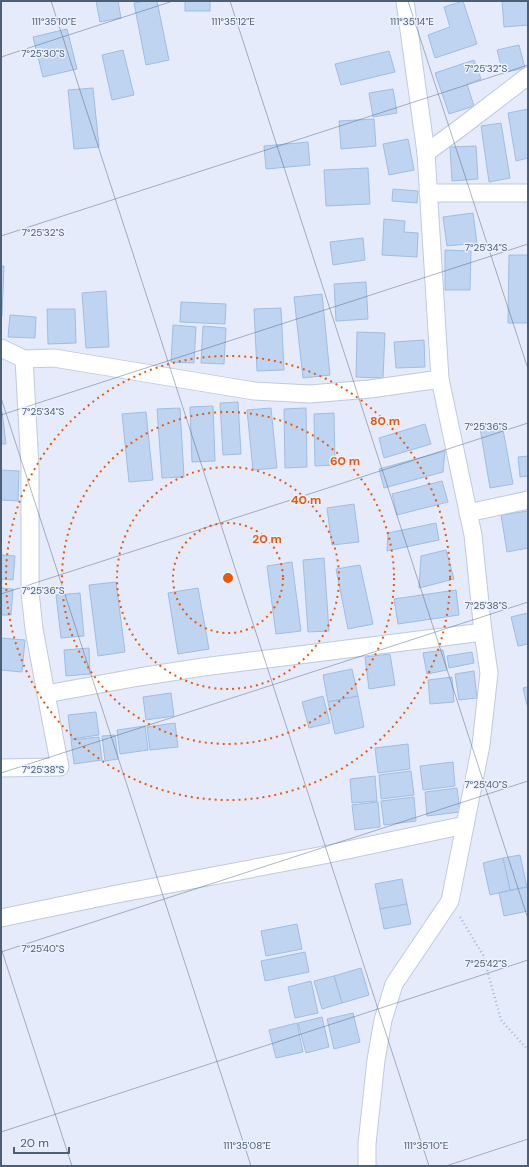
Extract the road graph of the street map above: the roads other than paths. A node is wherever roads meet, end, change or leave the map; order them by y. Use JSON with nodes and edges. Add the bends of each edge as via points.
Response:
{"nodes":[{"id":1,"x":405,"y":1,"type":"edge"},
{"id":2,"x":528,"y":76,"type":"edge"},
{"id":3,"x":426,"y":153,"type":"junction"},
{"id":4,"x":428,"y":193,"type":"junction"},
{"id":5,"x":528,"y":193,"type":"edge"},
{"id":6,"x":1,"y":348,"type":"edge"},
{"id":7,"x":24,"y":359,"type":"junction"},
{"id":8,"x":440,"y":379,"type":"junction"},
{"id":9,"x":528,"y":500,"type":"edge"},
{"id":10,"x":468,"y":513,"type":"junction"},
{"id":11,"x":483,"y":632,"type":"junction"},
{"id":12,"x":46,"y":694,"type":"junction"},
{"id":13,"x":1,"y":768,"type":"edge"},
{"id":14,"x":465,"y":825,"type":"junction"},
{"id":15,"x":1,"y":918,"type":"edge"},
{"id":16,"x":367,"y":1166,"type":"edge"}],
"edges":[{"from":1,"to":3,"type":"street"},
{"from":2,"to":3,"type":"street"},
{"from":3,"to":4,"type":"street"},
{"from":4,"to":5,"type":"street"},
{"from":4,"to":8,"type":"street"},
{"from":6,"to":7,"type":"street"},
{"from":7,"to":8,"type":"street","via":[[54,358],[254,390],[310,394]]},
{"from":7,"to":12,"type":"street","via":[[30,467],[30,592]]},
{"from":8,"to":10,"type":"street"},
{"from":9,"to":10,"type":"street"},
{"from":10,"to":11,"type":"street","via":[[473,535]]},
{"from":11,"to":12,"type":"street","via":[[203,667]]},
{"from":11,"to":14,"type":"street","via":[[489,673],[481,745]]},
{"from":12,"to":13,"type":"street","via":[[60,767]]},
{"from":14,"to":15,"type":"street"},
{"from":14,"to":16,"type":"street","via":[[450,901],[394,984],[383,1020],[376,1060]]}]}
